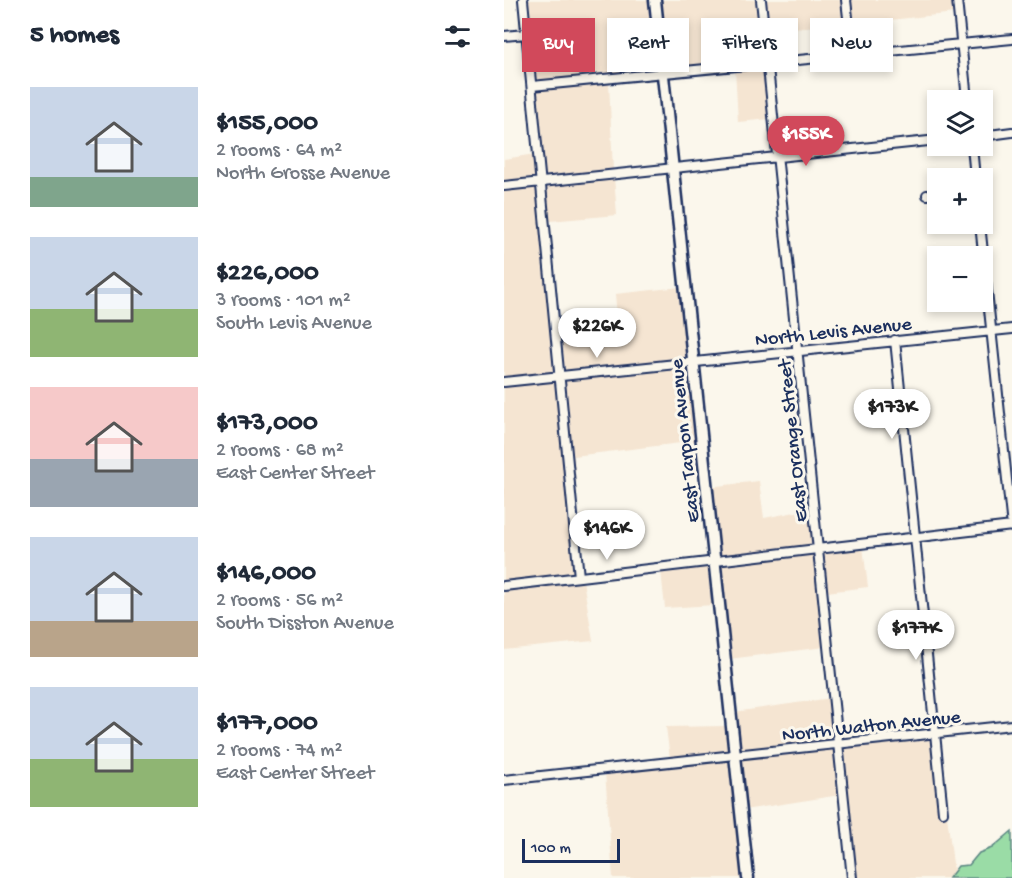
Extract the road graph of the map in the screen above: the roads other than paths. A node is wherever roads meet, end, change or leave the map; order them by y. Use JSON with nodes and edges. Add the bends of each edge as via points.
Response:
{"nodes":[{"id":1,"x":523,"y":0,"type":"edge"},
{"id":2,"x":655,"y":0,"type":"edge"},
{"id":3,"x":761,"y":0,"type":"edge"},
{"id":4,"x":846,"y":0,"type":"edge"},
{"id":5,"x":957,"y":0,"type":"edge"},
{"id":6,"x":525,"y":18,"type":"edge"},
{"id":7,"x":763,"y":18,"type":"edge"},
{"id":8,"x":848,"y":18,"type":"edge"},
{"id":9,"x":522,"y":34,"type":"edge"},
{"id":10,"x":504,"y":36,"type":"edge"},
{"id":11,"x":1012,"y":39,"type":"edge"},
{"id":12,"x":962,"y":44,"type":"junction"},
{"id":13,"x":893,"y":50,"type":"edge"},
{"id":14,"x":701,"y":69,"type":"edge"},
{"id":15,"x":530,"y":72,"type":"edge"},
{"id":16,"x":768,"y":72,"type":"edge"},
{"id":17,"x":662,"y":73,"type":"junction"},
{"id":18,"x":532,"y":86,"type":"junction"},
{"id":19,"x":967,"y":90,"type":"edge"},
{"id":20,"x":1012,"y":132,"type":"edge"},
{"id":21,"x":993,"y":134,"type":"edge"},
{"id":22,"x":927,"y":141,"type":"edge"},
{"id":23,"x":777,"y":158,"type":"junction"},
{"id":24,"x":672,"y":168,"type":"junction"},
{"id":25,"x":542,"y":182,"type":"junction"},
{"id":26,"x":504,"y":186,"type":"edge"},
{"id":27,"x":981,"y":234,"type":"edge"},
{"id":28,"x":1012,"y":329,"type":"edge"},
{"id":29,"x":992,"y":331,"type":"junction"},
{"id":30,"x":895,"y":340,"type":"junction"},
{"id":31,"x":797,"y":350,"type":"junction"},
{"id":32,"x":693,"y":361,"type":"junction"},
{"id":33,"x":561,"y":376,"type":"junction"},
{"id":34,"x":504,"y":382,"type":"edge"},
{"id":35,"x":1012,"y":526,"type":"edge"},
{"id":36,"x":916,"y":537,"type":"junction"},
{"id":37,"x":819,"y":549,"type":"junction"},
{"id":38,"x":714,"y":562,"type":"junction"},
{"id":39,"x":579,"y":577,"type":"junction"},
{"id":40,"x":504,"y":586,"type":"edge"},
{"id":41,"x":1012,"y":726,"type":"edge"},
{"id":42,"x":936,"y":734,"type":"junction"},
{"id":43,"x":839,"y":744,"type":"junction"},
{"id":44,"x":734,"y":755,"type":"junction"},
{"id":45,"x":504,"y":780,"type":"edge"},
{"id":46,"x":943,"y":812,"type":"dead end"},
{"id":47,"x":748,"y":878,"type":"edge"},
{"id":48,"x":852,"y":878,"type":"edge"}],
"edges":[{"from":1,"to":6,"type":"street"},
{"from":2,"to":17,"type":"main road","name":"East Tarpon Avenue"},
{"from":3,"to":7,"type":"street","name":"East Orange Street"},
{"from":4,"to":8,"type":"street"},
{"from":5,"to":12,"type":"street"},
{"from":9,"to":10,"type":"street"},
{"from":11,"to":12,"type":"street"},
{"from":12,"to":13,"type":"street"},
{"from":12,"to":19,"type":"street"},
{"from":14,"to":17,"type":"street"},
{"from":15,"to":18,"type":"street"},
{"from":16,"to":23,"type":"street","name":"East Orange Street"},
{"from":17,"to":18,"type":"street"},
{"from":17,"to":24,"type":"main road","name":"East Tarpon Avenue"},
{"from":18,"to":25,"type":"street"},
{"from":20,"to":21,"type":"street"},
{"from":22,"to":23,"type":"street"},
{"from":23,"to":24,"type":"street"},
{"from":23,"to":31,"type":"street","name":"East Orange Street"},
{"from":24,"to":25,"type":"street"},
{"from":24,"to":32,"type":"main road","name":"East Tarpon Avenue"},
{"from":25,"to":26,"type":"street"},
{"from":25,"to":33,"type":"street"},
{"from":27,"to":29,"type":"street"},
{"from":28,"to":29,"type":"street","name":"North Levis Avenue"},
{"from":29,"to":30,"type":"street","name":"North Levis Avenue"},
{"from":29,"to":35,"type":"street"},
{"from":30,"to":31,"type":"street","name":"North Levis Avenue"},
{"from":30,"to":36,"type":"street"},
{"from":31,"to":32,"type":"street","name":"North Levis Avenue"},
{"from":31,"to":37,"type":"street","name":"East Orange Street"},
{"from":32,"to":33,"type":"street","name":"North Levis Avenue"},
{"from":32,"to":38,"type":"main road","name":"East Tarpon Avenue"},
{"from":33,"to":34,"type":"street","name":"North Levis Avenue"},
{"from":33,"to":39,"type":"street"},
{"from":35,"to":36,"type":"street"},
{"from":36,"to":37,"type":"street"},
{"from":36,"to":42,"type":"street"},
{"from":37,"to":38,"type":"street"},
{"from":37,"to":43,"type":"street","name":"East Orange Street"},
{"from":38,"to":39,"type":"street"},
{"from":38,"to":44,"type":"main road","name":"East Tarpon Avenue"},
{"from":39,"to":40,"type":"street"},
{"from":41,"to":42,"type":"street","name":"North Walton Avenue"},
{"from":42,"to":43,"type":"street","name":"North Walton Avenue"},
{"from":42,"to":46,"type":"street"},
{"from":43,"to":44,"type":"street","name":"North Walton Avenue"},
{"from":43,"to":48,"type":"street","name":"East Orange Street"},
{"from":44,"to":45,"type":"street","name":"North Walton Avenue"},
{"from":44,"to":47,"type":"main road","name":"East Tarpon Avenue"}]}
